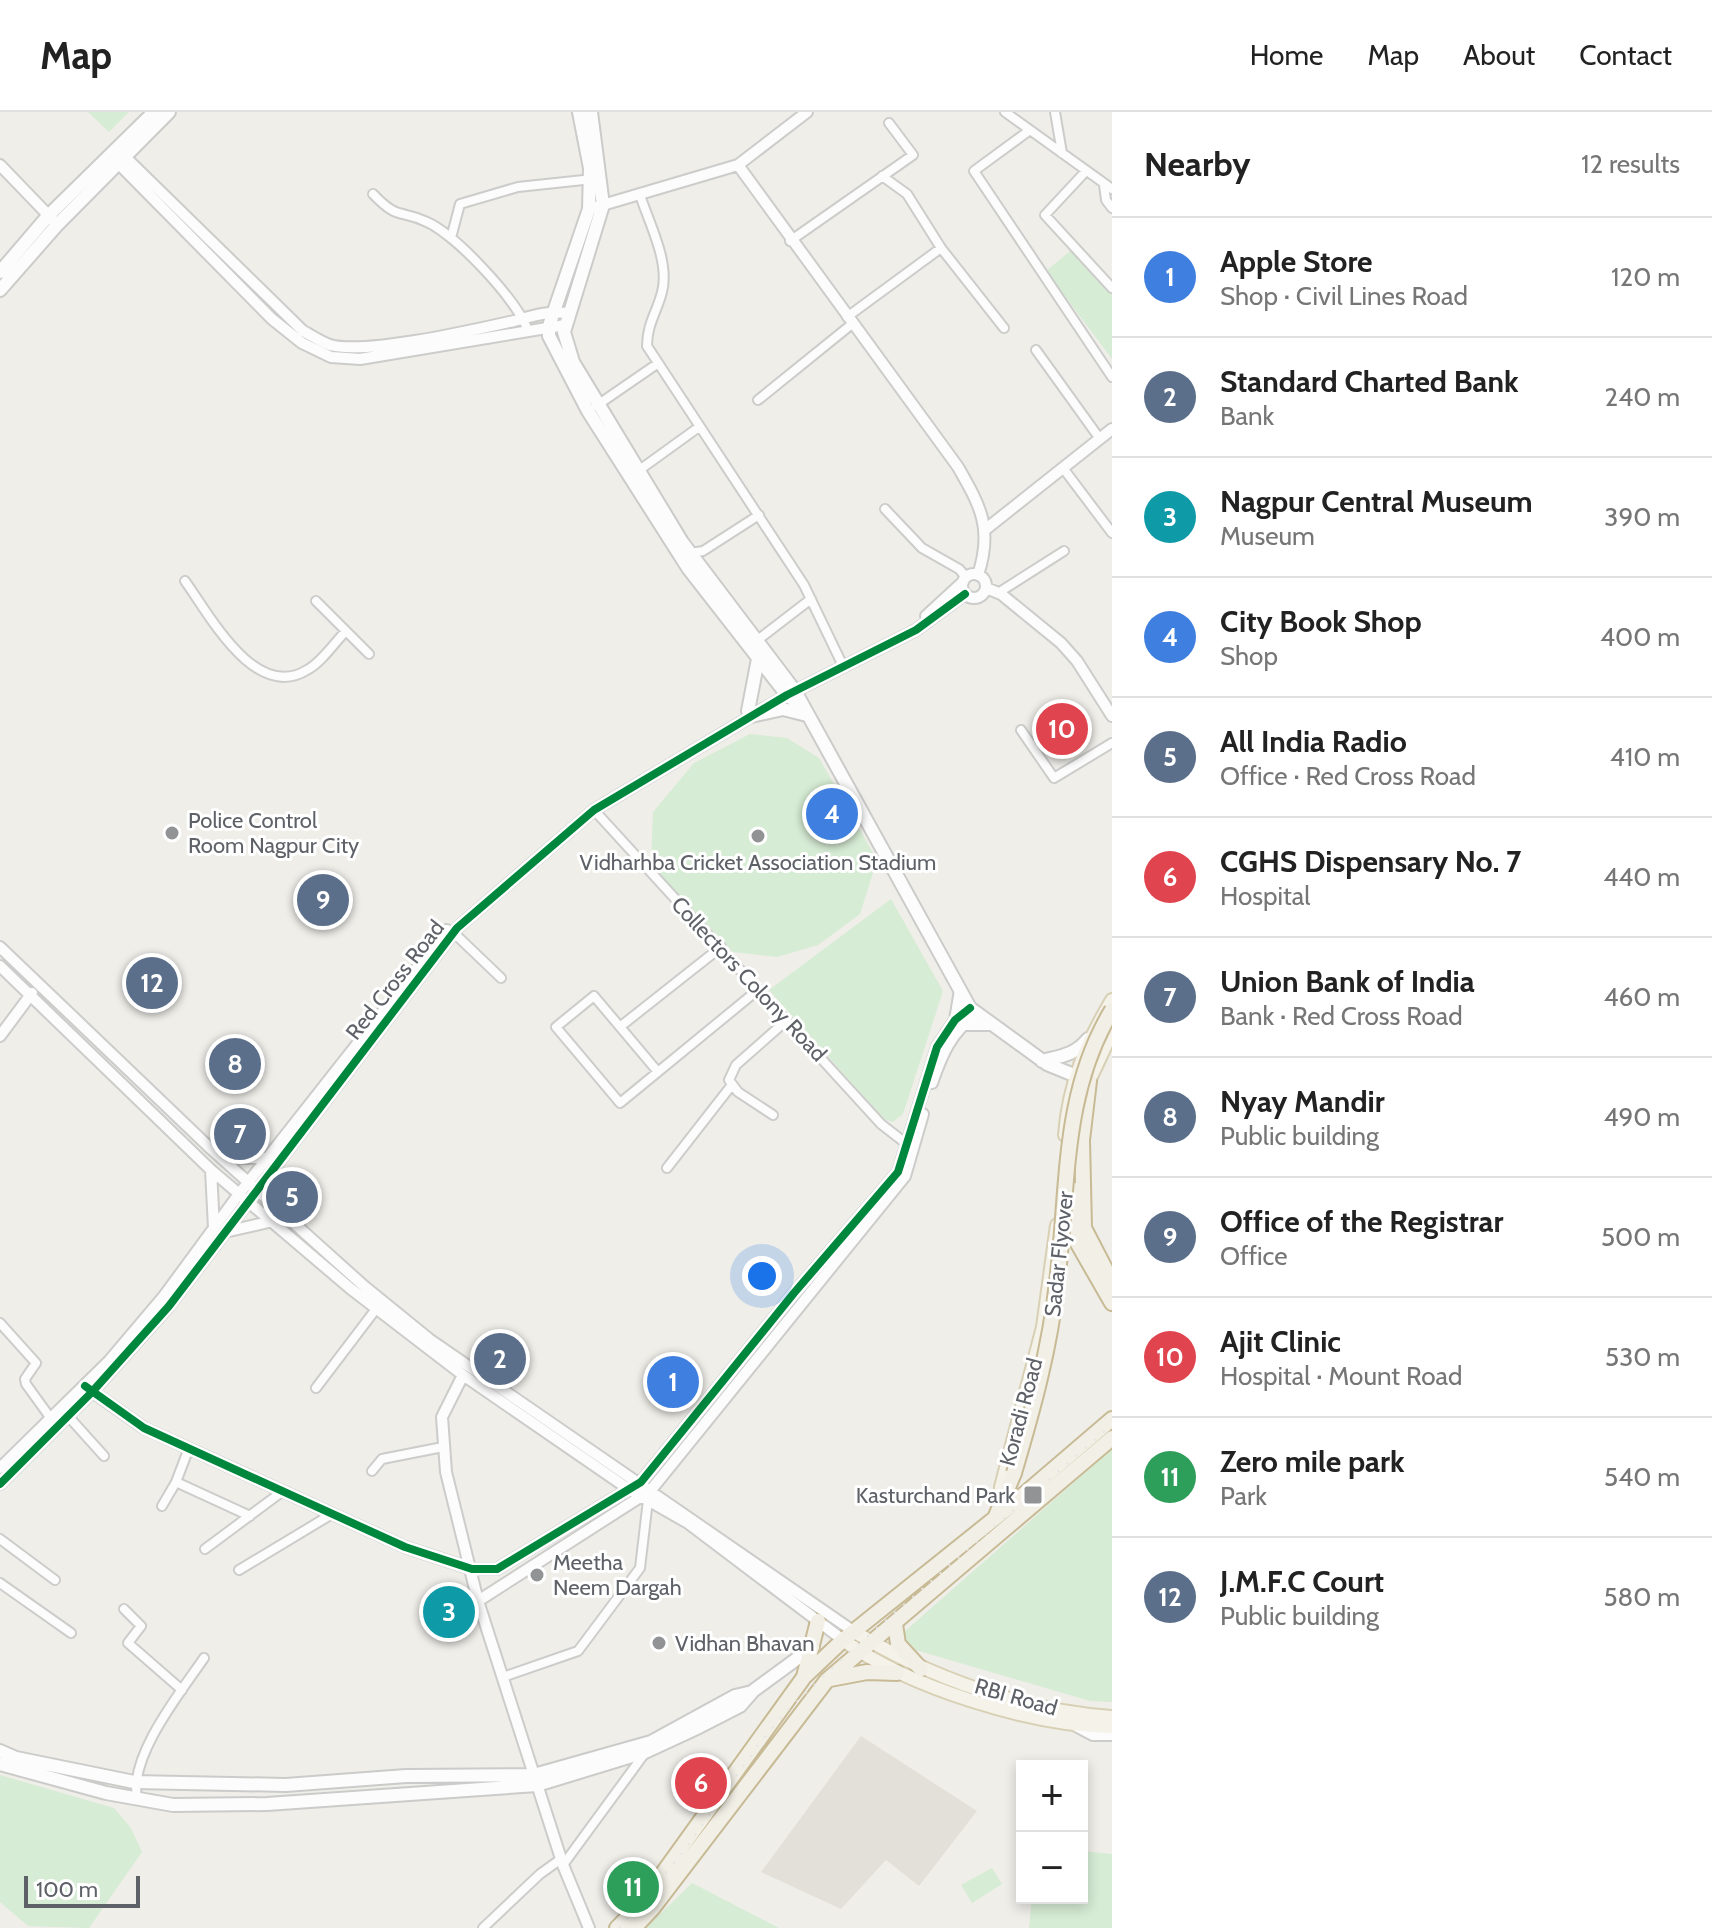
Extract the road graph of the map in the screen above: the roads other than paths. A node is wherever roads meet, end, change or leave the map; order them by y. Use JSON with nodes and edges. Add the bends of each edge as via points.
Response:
{"nodes":[{"id":1,"x":154,"y":112,"type":"edge"},
{"id":2,"x":169,"y":112,"type":"edge"},
{"id":3,"x":579,"y":112,"type":"edge"},
{"id":4,"x":591,"y":112,"type":"edge"},
{"id":5,"x":807,"y":112,"type":"edge"},
{"id":6,"x":1005,"y":112,"type":"edge"},
{"id":7,"x":1055,"y":112,"type":"edge"},
{"id":8,"x":889,"y":123,"type":"dead end"},
{"id":9,"x":1030,"y":130,"type":"junction"},
{"id":10,"x":1062,"y":154,"type":"junction"},
{"id":11,"x":118,"y":156,"type":"junction"},
{"id":12,"x":0,"y":165,"type":"edge"},
{"id":13,"x":738,"y":165,"type":"junction"},
{"id":14,"x":1086,"y":171,"type":"junction"},
{"id":15,"x":882,"y":176,"type":"junction"},
{"id":16,"x":597,"y":178,"type":"junction"},
{"id":17,"x":1108,"y":187,"type":"edge"},
{"id":18,"x":373,"y":194,"type":"dead end"},
{"id":19,"x":640,"y":195,"type":"junction"},
{"id":20,"x":603,"y":205,"type":"junction"},
{"id":21,"x":1112,"y":208,"type":"edge"},
{"id":22,"x":589,"y":209,"type":"junction"},
{"id":23,"x":52,"y":220,"type":"junction"},
{"id":24,"x":451,"y":238,"type":"junction"},
{"id":25,"x":790,"y":241,"type":"junction"},
{"id":26,"x":941,"y":248,"type":"junction"},
{"id":27,"x":0,"y":272,"type":"edge"},
{"id":28,"x":1112,"y":288,"type":"edge"},
{"id":29,"x":0,"y":290,"type":"edge"},
{"id":30,"x":554,"y":311,"type":"junction"},
{"id":31,"x":524,"y":318,"type":"junction"},
{"id":32,"x":567,"y":319,"type":"junction"},
{"id":33,"x":849,"y":321,"type":"junction"},
{"id":34,"x":549,"y":326,"type":"junction"},
{"id":35,"x":1004,"y":328,"type":"dead end"},
{"id":36,"x":528,"y":331,"type":"junction"},
{"id":37,"x":1036,"y":350,"type":"dead end"},
{"id":38,"x":657,"y":364,"type":"junction"},
{"id":39,"x":1112,"y":377,"type":"edge"},
{"id":40,"x":758,"y":400,"type":"dead end"},
{"id":41,"x":596,"y":406,"type":"junction"},
{"id":42,"x":699,"y":427,"type":"junction"},
{"id":43,"x":1108,"y":435,"type":"edge"},
{"id":44,"x":1063,"y":468,"type":"junction"},
{"id":45,"x":638,"y":471,"type":"junction"},
{"id":46,"x":885,"y":509,"type":"dead end"},
{"id":47,"x":759,"y":515,"type":"junction"},
{"id":48,"x":986,"y":529,"type":"junction"},
{"id":49,"x":1112,"y":533,"type":"edge"},
{"id":50,"x":1064,"y":551,"type":"dead end"},
{"id":51,"x":690,"y":553,"type":"junction"},
{"id":52,"x":978,"y":575,"type":"junction"},
{"id":53,"x":964,"y":580,"type":"junction"},
{"id":54,"x":185,"y":581,"type":"dead end"},
{"id":55,"x":984,"y":591,"type":"junction"},
{"id":56,"x":965,"y":594,"type":"junction"},
{"id":57,"x":1002,"y":597,"type":"junction"},
{"id":58,"x":811,"y":599,"type":"junction"},
{"id":59,"x":316,"y":601,"type":"dead end"},
{"id":60,"x":346,"y":631,"type":"junction"},
{"id":61,"x":755,"y":642,"type":"junction"},
{"id":62,"x":369,"y":654,"type":"dead end"},
{"id":63,"x":758,"y":659,"type":"junction"},
{"id":64,"x":842,"y":664,"type":"junction"},
{"id":65,"x":790,"y":691,"type":"junction"},
{"id":66,"x":804,"y":710,"type":"junction"},
{"id":67,"x":749,"y":713,"type":"junction"},
{"id":68,"x":1112,"y":716,"type":"edge"},
{"id":69,"x":1021,"y":730,"type":"dead end"},
{"id":70,"x":1112,"y":743,"type":"edge"},
{"id":71,"x":594,"y":810,"type":"junction"},
{"id":72,"x":454,"y":933,"type":"junction"},
{"id":73,"x":0,"y":947,"type":"edge"},
{"id":74,"x":721,"y":947,"type":"junction"},
{"id":75,"x":0,"y":966,"type":"edge"},
{"id":76,"x":501,"y":978,"type":"dead end"},
{"id":77,"x":38,"y":985,"type":"junction"},
{"id":78,"x":759,"y":989,"type":"junction"},
{"id":79,"x":960,"y":990,"type":"junction"},
{"id":80,"x":30,"y":995,"type":"junction"},
{"id":81,"x":1112,"y":1000,"type":"edge"},
{"id":82,"x":1112,"y":1010,"type":"edge"},
{"id":83,"x":974,"y":1011,"type":"junction"},
{"id":84,"x":787,"y":1020,"type":"junction"},
{"id":85,"x":1112,"y":1021,"type":"edge"},
{"id":86,"x":958,"y":1023,"type":"junction"},
{"id":87,"x":993,"y":1025,"type":"junction"},
{"id":88,"x":621,"y":1026,"type":"junction"},
{"id":89,"x":1112,"y":1032,"type":"edge"},
{"id":90,"x":1091,"y":1035,"type":"junction"},
{"id":91,"x":0,"y":1036,"type":"edge"},
{"id":92,"x":357,"y":1052,"type":"junction"},
{"id":93,"x":1042,"y":1061,"type":"junction"},
{"id":94,"x":658,"y":1072,"type":"junction"},
{"id":95,"x":1081,"y":1079,"type":"junction"},
{"id":96,"x":731,"y":1086,"type":"junction"},
{"id":97,"x":773,"y":1115,"type":"dead end"},
{"id":98,"x":908,"y":1145,"type":"junction"},
{"id":99,"x":208,"y":1146,"type":"junction"},
{"id":100,"x":1063,"y":1159,"type":"junction"},
{"id":101,"x":274,"y":1160,"type":"junction"},
{"id":102,"x":667,"y":1168,"type":"dead end"},
{"id":103,"x":211,"y":1170,"type":"junction"},
{"id":104,"x":255,"y":1185,"type":"junction"},
{"id":105,"x":239,"y":1194,"type":"junction"},
{"id":106,"x":250,"y":1202,"type":"junction"},
{"id":107,"x":289,"y":1218,"type":"junction"},
{"id":108,"x":273,"y":1221,"type":"junction"},
{"id":109,"x":218,"y":1230,"type":"junction"},
{"id":110,"x":1086,"y":1247,"type":"junction"},
{"id":111,"x":1112,"y":1282,"type":"edge"},
{"id":112,"x":1112,"y":1303,"type":"edge"},
{"id":113,"x":376,"y":1309,"type":"junction"},
{"id":114,"x":0,"y":1323,"type":"edge"},
{"id":115,"x":463,"y":1375,"type":"junction"},
{"id":116,"x":316,"y":1388,"type":"dead end"},
{"id":117,"x":85,"y":1392,"type":"junction"},
{"id":118,"x":70,"y":1410,"type":"junction"},
{"id":119,"x":1112,"y":1419,"type":"edge"},
{"id":120,"x":55,"y":1423,"type":"junction"},
{"id":121,"x":1112,"y":1438,"type":"edge"},
{"id":122,"x":443,"y":1447,"type":"junction"},
{"id":123,"x":189,"y":1448,"type":"junction"},
{"id":124,"x":104,"y":1456,"type":"dead end"},
{"id":125,"x":0,"y":1468,"type":"edge"},
{"id":126,"x":372,"y":1471,"type":"dead end"},
{"id":127,"x":1018,"y":1473,"type":"junction"},
{"id":128,"x":176,"y":1482,"type":"junction"},
{"id":129,"x":641,"y":1482,"type":"junction"},
{"id":130,"x":0,"y":1484,"type":"edge"},
{"id":131,"x":283,"y":1491,"type":"junction"},
{"id":132,"x":642,"y":1494,"type":"junction"},
{"id":133,"x":162,"y":1506,"type":"dead end"},
{"id":134,"x":1003,"y":1509,"type":"junction"},
{"id":135,"x":332,"y":1514,"type":"junction"},
{"id":136,"x":250,"y":1516,"type":"junction"},
{"id":137,"x":1017,"y":1521,"type":"junction"},
{"id":138,"x":0,"y":1539,"type":"edge"},
{"id":139,"x":205,"y":1549,"type":"dead end"},
{"id":140,"x":472,"y":1569,"type":"junction"},
{"id":141,"x":239,"y":1570,"type":"dead end"},
{"id":142,"x":55,"y":1580,"type":"dead end"},
{"id":143,"x":0,"y":1583,"type":"edge"},
{"id":144,"x":478,"y":1601,"type":"junction"},
{"id":145,"x":124,"y":1609,"type":"dead end"},
{"id":146,"x":818,"y":1621,"type":"junction"},
{"id":147,"x":895,"y":1624,"type":"junction"},
{"id":148,"x":71,"y":1633,"type":"dead end"},
{"id":149,"x":848,"y":1635,"type":"junction"},
{"id":150,"x":813,"y":1647,"type":"junction"},
{"id":151,"x":866,"y":1647,"type":"junction"},
{"id":152,"x":204,"y":1658,"type":"dead end"},
{"id":153,"x":921,"y":1669,"type":"junction"},
{"id":154,"x":897,"y":1673,"type":"junction"},
{"id":155,"x":503,"y":1677,"type":"junction"},
{"id":156,"x":804,"y":1677,"type":"junction"},
{"id":157,"x":827,"y":1680,"type":"junction"},
{"id":158,"x":182,"y":1690,"type":"junction"},
{"id":159,"x":1112,"y":1717,"type":"edge"},
{"id":160,"x":1076,"y":1726,"type":"junction"},
{"id":161,"x":1112,"y":1727,"type":"edge"},
{"id":162,"x":1112,"y":1735,"type":"edge"},
{"id":163,"x":648,"y":1747,"type":"junction"},
{"id":164,"x":0,"y":1751,"type":"edge"},
{"id":165,"x":0,"y":1764,"type":"edge"},
{"id":166,"x":397,"y":1777,"type":"junction"},
{"id":167,"x":536,"y":1780,"type":"junction"},
{"id":168,"x":134,"y":1782,"type":"junction"},
{"id":169,"x":396,"y":1793,"type":"junction"},
{"id":170,"x":137,"y":1798,"type":"junction"},
{"id":171,"x":562,"y":1862,"type":"junction"},
{"id":172,"x":483,"y":1928,"type":"edge"},
{"id":173,"x":589,"y":1928,"type":"edge"},
{"id":174,"x":617,"y":1928,"type":"edge"},
{"id":175,"x":634,"y":1928,"type":"edge"}],
"edges":[{"from":1,"to":11,"type":"main road"},
{"from":2,"to":11,"type":"main road"},
{"from":3,"to":16,"type":"main road"},
{"from":4,"to":16,"type":"main road"},
{"from":5,"to":13,"type":"street"},
{"from":6,"to":9,"type":"street"},
{"from":7,"to":10,"type":"street"},
{"from":8,"to":15,"type":"street","via":[[913,155]]},
{"from":9,"to":10,"type":"street"},
{"from":9,"to":39,"type":"street","via":[[974,171]]},
{"from":10,"to":14,"type":"street"},
{"from":11,"to":23,"type":"main road"},
{"from":11,"to":31,"type":"street","via":[[303,331],[330,345],[386,343]]},
{"from":11,"to":36,"type":"street","via":[[272,319],[331,357],[360,359]]},
{"from":12,"to":23,"type":"street"},
{"from":13,"to":19,"type":"street"},
{"from":13,"to":25,"type":"street"},
{"from":14,"to":17,"type":"street"},
{"from":14,"to":28,"type":"street","via":[[1045,215]]},
{"from":15,"to":25,"type":"street"},
{"from":15,"to":26,"type":"street","via":[[907,194]]},
{"from":16,"to":20,"type":"main road"},
{"from":16,"to":22,"type":"main road"},
{"from":16,"to":24,"type":"street","via":[[518,187],[460,204]]},
{"from":17,"to":21,"type":"street","via":[[1106,200]]},
{"from":18,"to":24,"type":"street","via":[[392,213],[427,222]]},
{"from":19,"to":20,"type":"street"},
{"from":19,"to":38,"type":"street","via":[[664,272],[647,328],[647,346]]},
{"from":20,"to":22,"type":"street"},
{"from":20,"to":32,"type":"main road"},
{"from":22,"to":30,"type":"main road"},
{"from":23,"to":27,"type":"main road"},
{"from":23,"to":29,"type":"main road"},
{"from":24,"to":31,"type":"street"},
{"from":25,"to":33,"type":"street"},
{"from":26,"to":33,"type":"street"},
{"from":26,"to":35,"type":"street"},
{"from":30,"to":31,"type":"street"},
{"from":30,"to":32,"type":"street"},
{"from":30,"to":34,"type":"main road"},
{"from":31,"to":36,"type":"street"},
{"from":32,"to":34,"type":"street"},
{"from":32,"to":41,"type":"main road","via":[[573,362]]},
{"from":33,"to":40,"type":"street"},
{"from":33,"to":48,"type":"street","via":[[958,467]]},
{"from":34,"to":36,"type":"street"},
{"from":34,"to":63,"type":"main road","via":[[560,363],[616,458],[688,568]]},
{"from":37,"to":43,"type":"street"},
{"from":38,"to":41,"type":"street"},
{"from":38,"to":42,"type":"street"},
{"from":41,"to":45,"type":"main road"},
{"from":42,"to":45,"type":"street"},
{"from":42,"to":47,"type":"street"},
{"from":43,"to":44,"type":"street"},
{"from":44,"to":48,"type":"street"},
{"from":44,"to":49,"type":"street"},
{"from":45,"to":51,"type":"main road"},
{"from":46,"to":53,"type":"street","via":[[922,548],[959,569]]},
{"from":47,"to":51,"type":"street","via":[[703,551]]},
{"from":47,"to":58,"type":"street"},
{"from":48,"to":52,"type":"street"},
{"from":50,"to":57,"type":"street"},
{"from":51,"to":61,"type":"main road"},
{"from":52,"to":53,"type":"street"},
{"from":52,"to":55,"type":"street","via":[[985,580]]},
{"from":53,"to":56,"type":"street"},
{"from":53,"to":64,"type":"street","via":[[907,629]]},
{"from":54,"to":60,"type":"street","via":[[233,648],[254,669],[270,674],[309,670]]},
{"from":55,"to":56,"type":"street","via":[[976,598]]},
{"from":55,"to":57,"type":"street"},
{"from":56,"to":64,"type":"street","via":[[916,630]]},
{"from":57,"to":68,"type":"street","via":[[1061,643]]},
{"from":58,"to":61,"type":"street"},
{"from":58,"to":64,"type":"street"},
{"from":59,"to":60,"type":"street"},
{"from":60,"to":62,"type":"street"},
{"from":61,"to":65,"type":"main road"},
{"from":63,"to":65,"type":"main road"},
{"from":63,"to":67,"type":"main road"},
{"from":64,"to":65,"type":"street","name":"Red Cross Road"},
{"from":65,"to":66,"type":"main road"},
{"from":65,"to":67,"type":"street","name":"Red Cross Road"},
{"from":66,"to":67,"type":"main road"},
{"from":66,"to":79,"type":"main road"},
{"from":67,"to":71,"type":"street","name":"Red Cross Road"},
{"from":67,"to":92,"type":"street","via":[[602,799],[508,875],[449,927]]},
{"from":69,"to":70,"type":"street","via":[[1054,778]]},
{"from":71,"to":72,"type":"street","name":"Red Cross Road"},
{"from":71,"to":74,"type":"street","name":"Collectors Colony Road"},
{"from":72,"to":76,"type":"street"},
{"from":72,"to":92,"type":"street","name":"Red Cross Road"},
{"from":73,"to":77,"type":"street"},
{"from":74,"to":78,"type":"street","name":"Collectors Colony Road"},
{"from":74,"to":88,"type":"street"},
{"from":75,"to":80,"type":"street"},
{"from":77,"to":80,"type":"street"},
{"from":77,"to":99,"type":"street"},
{"from":78,"to":84,"type":"street","name":"Collectors Colony Road"},
{"from":78,"to":94,"type":"street"},
{"from":79,"to":83,"type":"main road"},
{"from":79,"to":86,"type":"street"},
{"from":80,"to":91,"type":"street"},
{"from":80,"to":103,"type":"street"},
{"from":81,"to":90,"type":"main road","name":"Koradi Road"},
{"from":82,"to":127,"type":"highway","name":"Sadar Flyover","bridge":true,"via":[[1091,1048],[1075,1096],[1046,1356]]},
{"from":83,"to":86,"type":"street"},
{"from":83,"to":87,"type":"main road"},
{"from":84,"to":96,"type":"street","via":[[736,1065]]},
{"from":84,"to":98,"type":"street","name":"Collectors Colony Road","via":[[881,1124]]},
{"from":85,"to":127,"type":"highway","name":"Sadar Flyover","bridge":true,"via":[[1080,1098],[1063,1293],[1047,1383]]},
{"from":86,"to":87,"type":"street"},
{"from":86,"to":98,"type":"street","via":[[937,1047]]},
{"from":86,"to":132,"type":"street","via":[[945,1047],[905,1176]]},
{"from":87,"to":93,"type":"main road"},
{"from":88,"to":94,"type":"street"},
{"from":88,"to":94,"type":"street","via":[[594,996],[556,1027],[620,1103]]},
{"from":89,"to":95,"type":"main road"},
{"from":90,"to":93,"type":"main road","via":[[1080,1049]]},
{"from":90,"to":95,"type":"main road","name":"Koradi Road"},
{"from":92,"to":101,"type":"street","name":"Red Cross Road"},
{"from":93,"to":95,"type":"main road"},
{"from":95,"to":100,"type":"main road","name":"Koradi Road"},
{"from":95,"to":110,"type":"highway"},
{"from":96,"to":97,"type":"street"},
{"from":96,"to":102,"type":"street"},
{"from":98,"to":129,"type":"street","via":[[898,1172]]},
{"from":99,"to":101,"type":"street","via":[[240,1158]]},
{"from":99,"to":104,"type":"street"},
{"from":100,"to":110,"type":"highway","via":[[1074,1186],[1073,1235]]},
{"from":100,"to":134,"type":"main road","name":"Koradi Road","via":[[1043,1327],[1001,1487]]},
{"from":101,"to":104,"type":"street","name":"Red Cross Road"},
{"from":101,"to":107,"type":"street","via":[[275,1193]]},
{"from":103,"to":105,"type":"street"},
{"from":103,"to":109,"type":"street"},
{"from":104,"to":105,"type":"street","name":"Red Cross Road"},
{"from":104,"to":106,"type":"street","name":"Red Cross Road"},
{"from":104,"to":107,"type":"street"},
{"from":105,"to":106,"type":"street"},
{"from":105,"to":109,"type":"street","name":"Red Cross Road"},
{"from":106,"to":108,"type":"street"},
{"from":106,"to":109,"type":"street","name":"Red Cross Road"},
{"from":107,"to":129,"type":"street","via":[[429,1339]]},
{"from":108,"to":109,"type":"street"},
{"from":108,"to":113,"type":"street"},
{"from":109,"to":117,"type":"street","name":"Red Cross Road","via":[[169,1306]]},
{"from":110,"to":111,"type":"highway"},
{"from":110,"to":112,"type":"highway"},
{"from":113,"to":115,"type":"street"},
{"from":113,"to":116,"type":"street"},
{"from":114,"to":120,"type":"street","via":[[36,1363],[26,1384]]},
{"from":115,"to":122,"type":"street","via":[[444,1407]]},
{"from":115,"to":132,"type":"street"},
{"from":117,"to":118,"type":"street","name":"Red Cross Road"},
{"from":117,"to":123,"type":"street"},
{"from":118,"to":120,"type":"street","name":"Red Cross Road"},
{"from":118,"to":124,"type":"street"},
{"from":119,"to":134,"type":"highway"},
{"from":120,"to":125,"type":"street","name":"Red Cross Road"},
{"from":120,"to":130,"type":"street","name":"Red Cross Road"},
{"from":121,"to":137,"type":"highway"},
{"from":122,"to":126,"type":"street","via":[[382,1459]]},
{"from":122,"to":140,"type":"street"},
{"from":123,"to":128,"type":"street"},
{"from":123,"to":131,"type":"street"},
{"from":127,"to":134,"type":"highway","name":"Sadar Flyover"},
{"from":128,"to":133,"type":"street"},
{"from":128,"to":136,"type":"street"},
{"from":129,"to":132,"type":"street"},
{"from":131,"to":135,"type":"street"},
{"from":131,"to":136,"type":"street"},
{"from":132,"to":140,"type":"street","via":[[497,1569]]},
{"from":132,"to":144,"type":"street"},
{"from":132,"to":146,"type":"street"},
{"from":132,"to":149,"type":"street"},
{"from":132,"to":155,"type":"street","via":[[640,1568],[578,1651]]},
{"from":134,"to":137,"type":"highway"},
{"from":134,"to":149,"type":"highway"},
{"from":135,"to":140,"type":"street","via":[[405,1547]]},
{"from":135,"to":141,"type":"street"},
{"from":136,"to":139,"type":"street"},
{"from":137,"to":147,"type":"highway"},
{"from":138,"to":142,"type":"street"},
{"from":140,"to":144,"type":"street"},
{"from":143,"to":148,"type":"street"},
{"from":144,"to":155,"type":"street"},
{"from":145,"to":158,"type":"street","via":[[141,1626],[128,1643]]},
{"from":146,"to":149,"type":"street"},
{"from":146,"to":150,"type":"highway"},
{"from":147,"to":151,"type":"highway"},
{"from":147,"to":153,"type":"highway","via":[[898,1644]]},
{"from":149,"to":151,"type":"main road"},
{"from":149,"to":156,"type":"highway"},
{"from":150,"to":156,"type":"highway"},
{"from":150,"to":163,"type":"main road","via":[[753,1691],[735,1696]]},
{"from":151,"to":153,"type":"main road","name":"RBI Road"},
{"from":151,"to":154,"type":"main road"},
{"from":151,"to":157,"type":"highway"},
{"from":152,"to":158,"type":"street"},
{"from":153,"to":159,"type":"main road","name":"RBI Road","via":[[1073,1714]]},
{"from":154,"to":157,"type":"highway"},
{"from":154,"to":160,"type":"main road"},
{"from":155,"to":167,"type":"street"},
{"from":156,"to":174,"type":"highway","via":[[640,1905]]},
{"from":157,"to":175,"type":"highway"},
{"from":158,"to":168,"type":"street"},
{"from":160,"to":161,"type":"main road"},
{"from":160,"to":162,"type":"street","via":[[1093,1735]]},
{"from":163,"to":167,"type":"main road"},
{"from":163,"to":171,"type":"street"},
{"from":164,"to":168,"type":"main road"},
{"from":165,"to":170,"type":"main road"},
{"from":166,"to":167,"type":"main road"},
{"from":166,"to":168,"type":"main road","via":[[286,1785]]},
{"from":166,"to":169,"type":"main road"},
{"from":167,"to":169,"type":"main road"},
{"from":167,"to":171,"type":"street"},
{"from":168,"to":170,"type":"street"},
{"from":169,"to":170,"type":"main road","via":[[267,1804],[173,1805]]},
{"from":171,"to":172,"type":"street","via":[[540,1874]]},
{"from":171,"to":173,"type":"street"}]}
